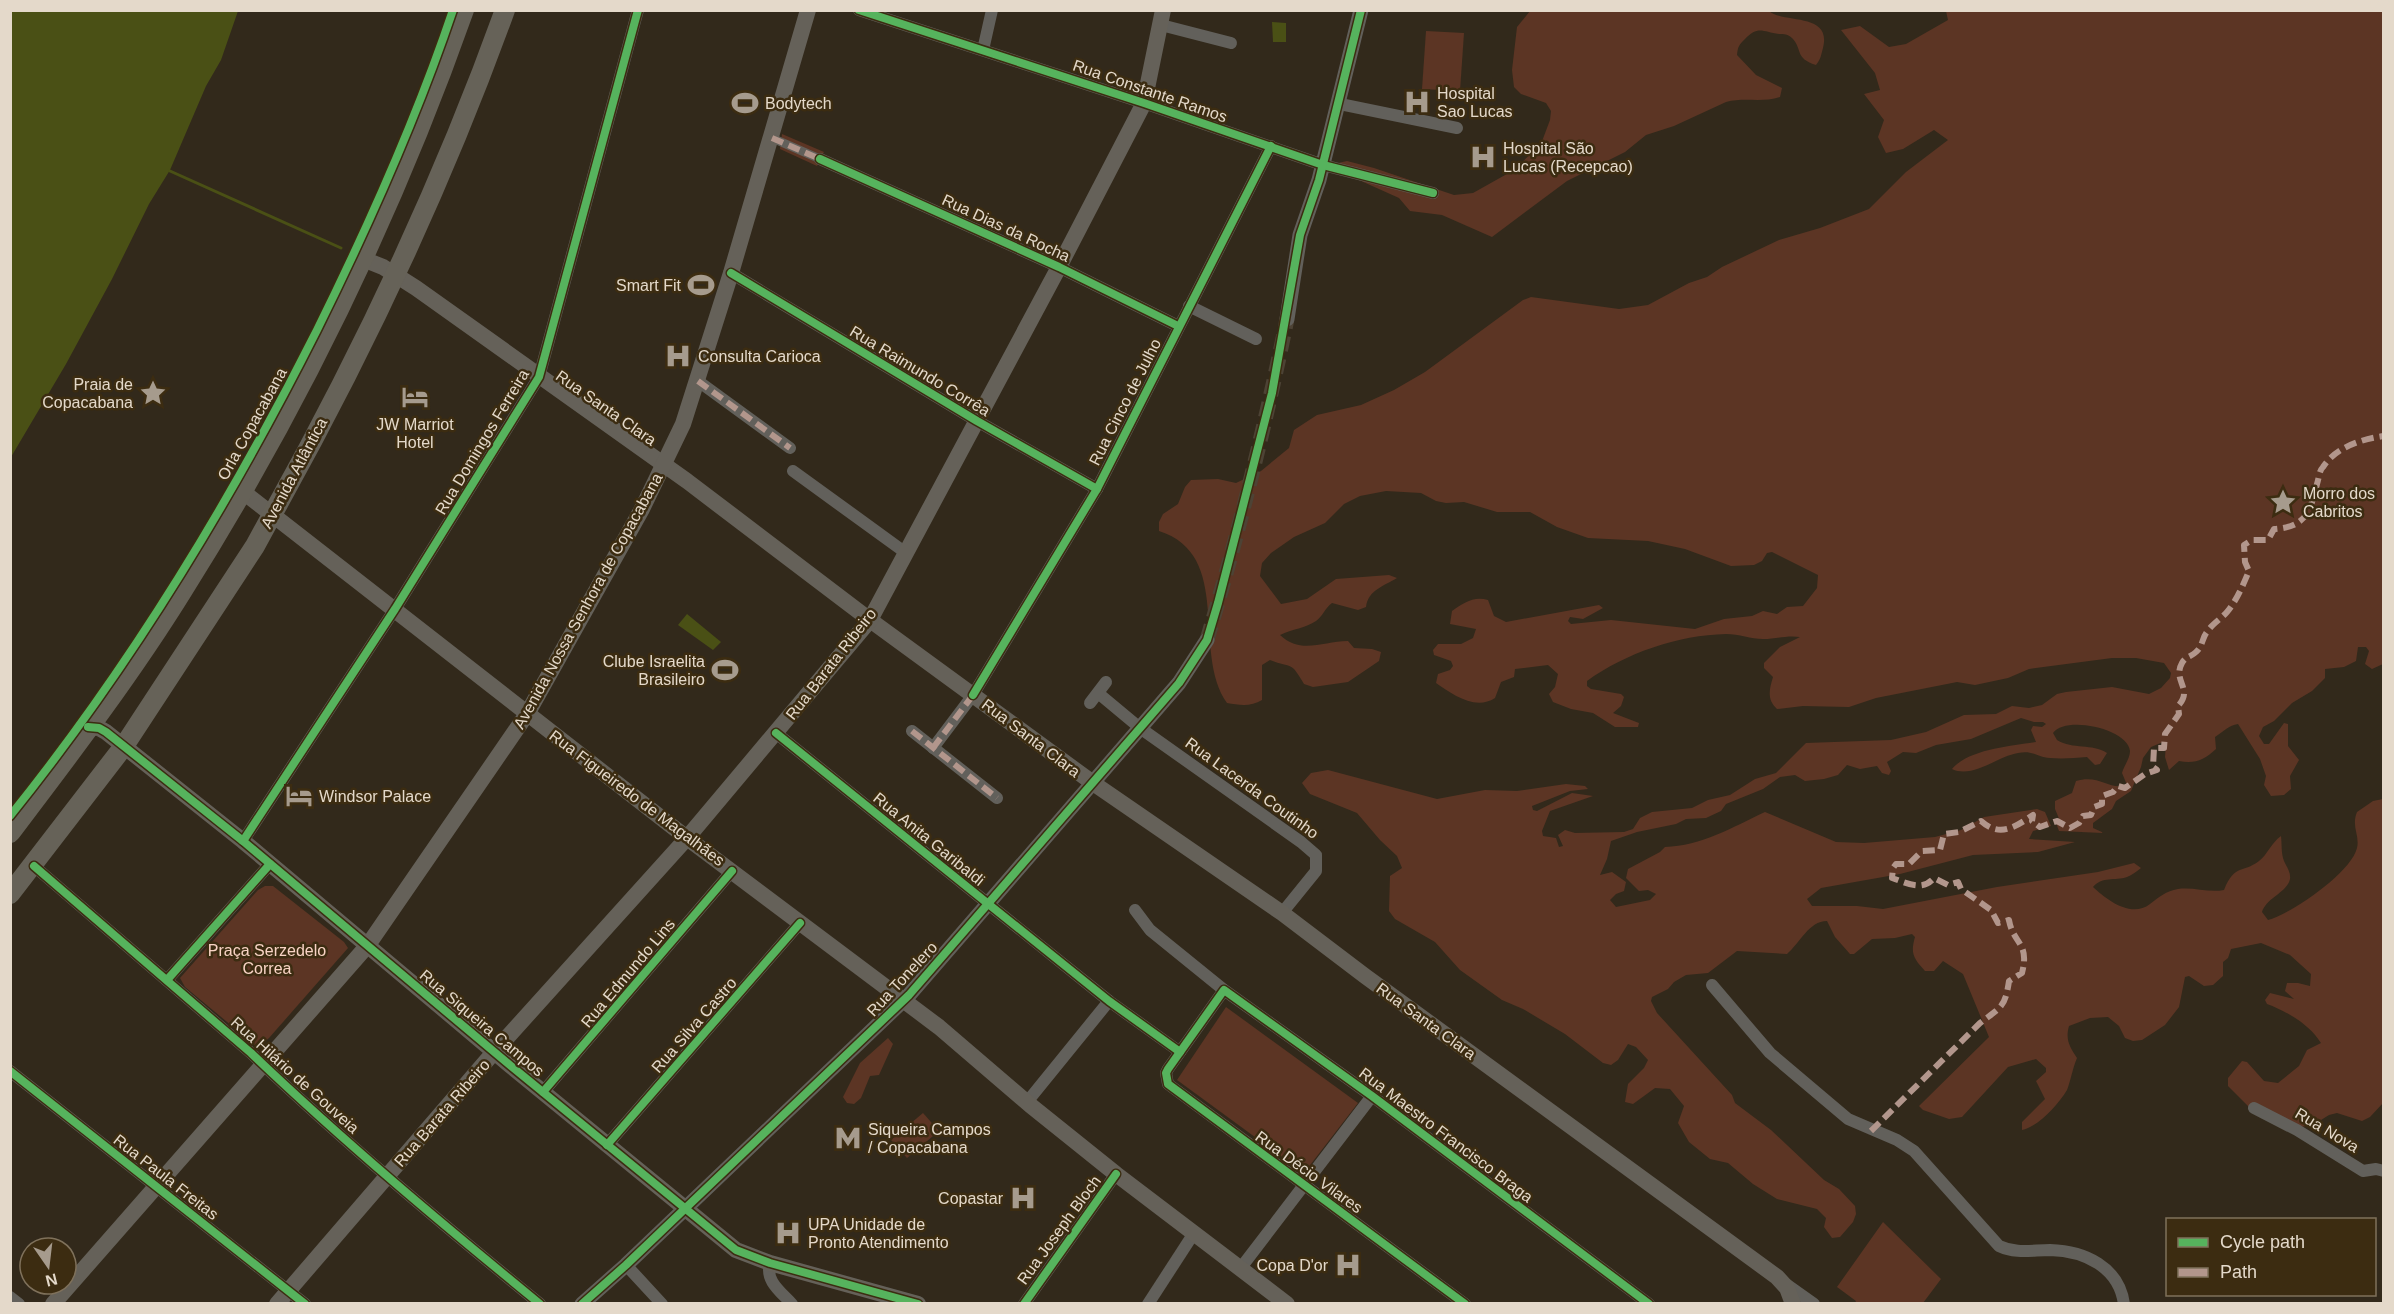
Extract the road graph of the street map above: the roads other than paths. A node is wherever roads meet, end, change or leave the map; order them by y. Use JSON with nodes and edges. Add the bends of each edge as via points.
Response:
{"nodes":[{"id":1,"x":464,"y":10,"type":"edge"},
{"id":2,"x":505,"y":10,"type":"edge"},
{"id":3,"x":638,"y":10,"type":"edge"},
{"id":4,"x":808,"y":10,"type":"edge"},
{"id":5,"x":859,"y":10,"type":"edge"},
{"id":6,"x":992,"y":10,"type":"edge"},
{"id":7,"x":1361,"y":10,"type":"edge"},
{"id":8,"x":1162,"y":18,"type":"edge"},
{"id":9,"x":1231,"y":43,"type":"dead end"},
{"id":10,"x":983,"y":50,"type":"junction"},
{"id":11,"x":1144,"y":103,"type":"junction"},
{"id":12,"x":1340,"y":104,"type":"junction"},
{"id":13,"x":1457,"y":128,"type":"dead end"},
{"id":14,"x":772,"y":138,"type":"junction"},
{"id":15,"x":1271,"y":146,"type":"junction"},
{"id":16,"x":820,"y":159,"type":"joint"},
{"id":17,"x":1323,"y":165,"type":"junction"},
{"id":18,"x":1433,"y":193,"type":"dead end"},
{"id":19,"x":363,"y":260,"type":"junction"},
{"id":20,"x":1059,"y":267,"type":"junction"},
{"id":21,"x":731,"y":273,"type":"junction"},
{"id":22,"x":396,"y":275,"type":"junction"},
{"id":23,"x":1189,"y":306,"type":"junction"},
{"id":24,"x":1287,"y":319,"type":"tunnel mouth"},
{"id":25,"x":1178,"y":326,"type":"junction"},
{"id":26,"x":1256,"y":339,"type":"dead end"},
{"id":27,"x":539,"y":377,"type":"junction"},
{"id":28,"x":698,"y":381,"type":"junction"},
{"id":29,"x":977,"y":421,"type":"junction"},
{"id":30,"x":790,"y":448,"type":"dead end"},
{"id":31,"x":664,"y":465,"type":"junction"},
{"id":32,"x":793,"y":471,"type":"dead end"},
{"id":33,"x":1097,"y":489,"type":"junction"},
{"id":34,"x":242,"y":491,"type":"junction"},
{"id":35,"x":273,"y":513,"type":"junction"},
{"id":36,"x":906,"y":553,"type":"junction"},
{"id":37,"x":395,"y":609,"type":"junction"},
{"id":38,"x":870,"y":620,"type":"junction"},
{"id":39,"x":1207,"y":640,"type":"tunnel mouth"},
{"id":40,"x":1106,"y":682,"type":"dead end"},
{"id":41,"x":1098,"y":693,"type":"junction"},
{"id":42,"x":973,"y":695,"type":"junction"},
{"id":43,"x":1090,"y":703,"type":"dead end"},
{"id":44,"x":527,"y":714,"type":"junction"},
{"id":45,"x":88,"y":727,"type":"junction"},
{"id":46,"x":1140,"y":728,"type":"junction"},
{"id":47,"x":912,"y":731,"type":"dead end"},
{"id":48,"x":776,"y":733,"type":"junction"},
{"id":49,"x":124,"y":746,"type":"junction"},
{"id":50,"x":933,"y":748,"type":"junction"},
{"id":51,"x":1093,"y":783,"type":"junction"},
{"id":52,"x":997,"y":798,"type":"dead end"},
{"id":53,"x":10,"y":833,"type":"edge"},
{"id":54,"x":687,"y":838,"type":"junction"},
{"id":55,"x":243,"y":841,"type":"junction"},
{"id":56,"x":270,"y":864,"type":"junction"},
{"id":57,"x":34,"y":866,"type":"junction"},
{"id":58,"x":732,"y":871,"type":"junction"},
{"id":59,"x":10,"y":894,"type":"edge"},
{"id":60,"x":988,"y":903,"type":"junction"},
{"id":61,"x":1135,"y":910,"type":"dead end"},
{"id":62,"x":1282,"y":913,"type":"junction"},
{"id":63,"x":800,"y":923,"type":"junction"},
{"id":64,"x":368,"y":945,"type":"junction"},
{"id":65,"x":167,"y":980,"type":"junction"},
{"id":66,"x":1712,"y":985,"type":"dead end"},
{"id":67,"x":1224,"y":990,"type":"junction"},
{"id":68,"x":903,"y":1000,"type":"junction"},
{"id":69,"x":1109,"y":1001,"type":"junction"},
{"id":70,"x":494,"y":1052,"type":"junction"},
{"id":71,"x":1180,"y":1052,"type":"junction"},
{"id":72,"x":264,"y":1065,"type":"junction"},
{"id":73,"x":10,"y":1071,"type":"edge"},
{"id":74,"x":543,"y":1092,"type":"junction"},
{"id":75,"x":1372,"y":1096,"type":"junction"},
{"id":76,"x":1027,"y":1102,"type":"junction"},
{"id":77,"x":2254,"y":1108,"type":"dead end"},
{"id":78,"x":608,"y":1145,"type":"junction"},
{"id":79,"x":2384,"y":1171,"type":"edge"},
{"id":80,"x":1116,"y":1174,"type":"junction"},
{"id":81,"x":388,"y":1176,"type":"junction"},
{"id":82,"x":1304,"y":1185,"type":"junction"},
{"id":83,"x":157,"y":1186,"type":"junction"},
{"id":84,"x":684,"y":1208,"type":"junction"},
{"id":85,"x":1194,"y":1233,"type":"junction"},
{"id":86,"x":770,"y":1263,"type":"junction"},
{"id":87,"x":626,"y":1265,"type":"junction"},
{"id":88,"x":1240,"y":1269,"type":"junction"},
{"id":89,"x":1783,"y":1282,"type":"junction"},
{"id":90,"x":288,"y":1290,"type":"junction"},
{"id":91,"x":10,"y":1298,"type":"edge"},
{"id":92,"x":19,"y":1304,"type":"edge"},
{"id":93,"x":53,"y":1304,"type":"edge"},
{"id":94,"x":277,"y":1304,"type":"edge"},
{"id":95,"x":305,"y":1304,"type":"edge"},
{"id":96,"x":540,"y":1304,"type":"edge"},
{"id":97,"x":582,"y":1304,"type":"edge"},
{"id":98,"x":662,"y":1304,"type":"edge"},
{"id":99,"x":792,"y":1304,"type":"edge"},
{"id":100,"x":918,"y":1304,"type":"edge"},
{"id":101,"x":1024,"y":1304,"type":"edge"},
{"id":102,"x":1148,"y":1304,"type":"edge"},
{"id":103,"x":1287,"y":1304,"type":"edge"},
{"id":104,"x":1465,"y":1304,"type":"edge"},
{"id":105,"x":1649,"y":1304,"type":"edge"},
{"id":106,"x":1793,"y":1304,"type":"edge"},
{"id":107,"x":1814,"y":1304,"type":"edge"},
{"id":108,"x":2124,"y":1304,"type":"edge"}],
"edges":[{"from":1,"to":19,"type":"highway","name":"Avenida Atlântica","via":[[440,79]]},
{"from":2,"to":22,"type":"highway","name":"Avenida Atlântica","via":[[467,112]]},
{"from":3,"to":27,"type":"street","name":"Rua Domingos Ferreira"},
{"from":4,"to":14,"type":"main road","name":"Avenida Nossa Senhora de Copacabana"},
{"from":5,"to":10,"type":"street","name":"Rua Constante Ramos"},
{"from":6,"to":10,"type":"street"},
{"from":7,"to":12,"type":"street"},
{"from":8,"to":9,"type":"street"},
{"from":8,"to":11,"type":"main road","name":"Rua Barata Ribeiro"},
{"from":10,"to":11,"type":"street","name":"Rua Constante Ramos"},
{"from":11,"to":15,"type":"street","name":"Rua Constante Ramos"},
{"from":11,"to":20,"type":"main road","name":"Rua Barata Ribeiro"},
{"from":12,"to":13,"type":"street"},
{"from":12,"to":17,"type":"street"},
{"from":14,"to":16,"type":"street","name":"Rua Dias da Rocha"},
{"from":14,"to":21,"type":"main road","name":"Avenida Nossa Senhora de Copacabana"},
{"from":15,"to":17,"type":"street","name":"Rua Constante Ramos"},
{"from":15,"to":23,"type":"street","name":"Rua Cinco de Julho"},
{"from":16,"to":20,"type":"street","name":"Rua Dias da Rocha"},
{"from":17,"to":18,"type":"street","name":"Rua Constante Ramos"},
{"from":17,"to":24,"type":"street","via":[[1300,235]]},
{"from":19,"to":22,"type":"main road","name":"Rua Santa Clara"},
{"from":19,"to":34,"type":"highway","name":"Avenida Atlântica","via":[[283,423]]},
{"from":20,"to":25,"type":"street","name":"Rua Dias da Rocha"},
{"from":20,"to":29,"type":"main road","name":"Rua Barata Ribeiro"},
{"from":21,"to":28,"type":"main road","name":"Avenida Nossa Senhora de Copacabana"},
{"from":21,"to":29,"type":"street","name":"Rua Raimundo Corrêa"},
{"from":22,"to":27,"type":"main road","name":"Rua Santa Clara"},
{"from":22,"to":35,"type":"highway","name":"Avenida Atlântica"},
{"from":23,"to":25,"type":"street","name":"Rua Cinco de Julho"},
{"from":23,"to":26,"type":"street"},
{"from":25,"to":33,"type":"street","name":"Rua Cinco de Julho"},
{"from":27,"to":31,"type":"main road","name":"Rua Santa Clara"},
{"from":27,"to":37,"type":"street","name":"Rua Domingos Ferreira"},
{"from":28,"to":30,"type":"street"},
{"from":28,"to":31,"type":"main road","name":"Avenida Nossa Senhora de Copacabana"},
{"from":29,"to":33,"type":"street","name":"Rua Raimundo Corrêa"},
{"from":29,"to":36,"type":"main road","name":"Rua Barata Ribeiro"},
{"from":31,"to":38,"type":"main road","name":"Rua Santa Clara"},
{"from":31,"to":44,"type":"main road","name":"Avenida Nossa Senhora de Copacabana"},
{"from":32,"to":36,"type":"street"},
{"from":33,"to":42,"type":"street","name":"Rua Cinco de Julho"},
{"from":34,"to":35,"type":"main road","name":"Rua Figueiredo de Magalhães"},
{"from":34,"to":45,"type":"highway","name":"Avenida Atlântica","via":[[182,591]]},
{"from":35,"to":37,"type":"main road","name":"Rua Figueiredo de Magalhães"},
{"from":35,"to":49,"type":"highway","name":"Avenida Atlântica"},
{"from":36,"to":38,"type":"main road","name":"Rua Barata Ribeiro"},
{"from":37,"to":44,"type":"main road","name":"Rua Figueiredo de Magalhães"},
{"from":37,"to":55,"type":"street","name":"Rua Domingos Ferreira"},
{"from":38,"to":42,"type":"main road","name":"Rua Santa Clara"},
{"from":38,"to":48,"type":"main road","name":"Rua Barata Ribeiro"},
{"from":39,"to":46,"type":"street","name":"Rua Tonelero","via":[[1179,683]]},
{"from":40,"to":41,"type":"street"},
{"from":41,"to":43,"type":"street"},
{"from":41,"to":46,"type":"street"},
{"from":42,"to":50,"type":"street","name":"Rua Cinco de Julho"},
{"from":42,"to":51,"type":"main road","name":"Rua Santa Clara"},
{"from":44,"to":54,"type":"main road","name":"Rua Figueiredo de Magalhães"},
{"from":44,"to":64,"type":"main road","name":"Avenida Nossa Senhora de Copacabana"},
{"from":45,"to":49,"type":"main road","name":"Rua Siqueira Campos","via":[[99,728]]},
{"from":45,"to":53,"type":"highway","name":"Avenida Atlântica"},
{"from":46,"to":51,"type":"street","name":"Rua Tonelero"},
{"from":46,"to":62,"type":"street","name":"Rua Lacerda Coutinho","via":[[1316,855],[1316,871]]},
{"from":47,"to":50,"type":"street"},
{"from":48,"to":54,"type":"main road","name":"Rua Barata Ribeiro"},
{"from":48,"to":60,"type":"street","name":"Rua Anita Garibaldi"},
{"from":49,"to":55,"type":"main road","name":"Rua Siqueira Campos"},
{"from":49,"to":57,"type":"highway","name":"Avenida Atlântica"},
{"from":50,"to":52,"type":"street"},
{"from":51,"to":60,"type":"street","name":"Rua Tonelero"},
{"from":51,"to":62,"type":"main road","name":"Rua Santa Clara"},
{"from":54,"to":58,"type":"main road","name":"Rua Figueiredo de Magalhães"},
{"from":54,"to":70,"type":"main road","name":"Rua Barata Ribeiro"},
{"from":55,"to":56,"type":"main road","name":"Rua Siqueira Campos"},
{"from":56,"to":64,"type":"main road","name":"Rua Siqueira Campos"},
{"from":56,"to":65,"type":"street"},
{"from":57,"to":59,"type":"highway","name":"Avenida Atlântica"},
{"from":57,"to":65,"type":"street","name":"Rua Hilário de Gouveia"},
{"from":58,"to":63,"type":"main road","name":"Rua Figueiredo de Magalhães"},
{"from":58,"to":74,"type":"street","name":"Rua Edmundo Lins"},
{"from":60,"to":68,"type":"street","name":"Rua Tonelero"},
{"from":60,"to":69,"type":"street","name":"Rua Anita Garibaldi"},
{"from":61,"to":67,"type":"street","name":"Rua Maestro Francisco Braga","via":[[1150,930]]},
{"from":62,"to":89,"type":"main road","name":"Rua Santa Clara"},
{"from":63,"to":68,"type":"main road","name":"Rua Figueiredo de Magalhães"},
{"from":63,"to":78,"type":"street","name":"Rua Silva Castro"},
{"from":64,"to":70,"type":"main road","name":"Rua Siqueira Campos"},
{"from":64,"to":72,"type":"main road","name":"Avenida Nossa Senhora de Copacabana"},
{"from":65,"to":72,"type":"street","name":"Rua Hilário de Gouveia"},
{"from":66,"to":108,"type":"street","via":[[1770,1053],[1842,1114],[1914,1151],[1999,1246],[2019,1252],[2059,1251],[2096,1263],[2117,1280]]},
{"from":67,"to":71,"type":"street"},
{"from":67,"to":75,"type":"street","name":"Rua Maestro Francisco Braga"},
{"from":68,"to":76,"type":"main road","name":"Rua Figueiredo de Magalhães"},
{"from":68,"to":84,"type":"street","name":"Rua Tonelero"},
{"from":69,"to":71,"type":"street","name":"Rua Anita Garibaldi"},
{"from":69,"to":76,"type":"street"},
{"from":70,"to":74,"type":"main road","name":"Rua Siqueira Campos"},
{"from":70,"to":81,"type":"main road","name":"Rua Barata Ribeiro"},
{"from":71,"to":82,"type":"street","name":"Rua Décio Vilares","via":[[1166,1073],[1171,1087]]},
{"from":72,"to":81,"type":"street","name":"Rua Hilário de Gouveia"},
{"from":72,"to":83,"type":"main road","name":"Avenida Nossa Senhora de Copacabana"},
{"from":73,"to":83,"type":"street","name":"Rua Paula Freitas"},
{"from":74,"to":78,"type":"main road","name":"Rua Siqueira Campos"},
{"from":75,"to":82,"type":"street"},
{"from":75,"to":105,"type":"street","name":"Rua Maestro Francisco Braga"},
{"from":76,"to":80,"type":"main road","name":"Rua Figueiredo de Magalhães"},
{"from":77,"to":79,"type":"street","name":"Rua Nova","via":[[2363,1171]]},
{"from":78,"to":84,"type":"main road","name":"Rua Siqueira Campos"},
{"from":80,"to":85,"type":"main road","name":"Rua Figueiredo de Magalhães"},
{"from":80,"to":101,"type":"street","name":"Rua Joseph Bloch"},
{"from":81,"to":90,"type":"main road","name":"Rua Barata Ribeiro"},
{"from":81,"to":96,"type":"street","name":"Rua Hilário de Gouveia"},
{"from":82,"to":88,"type":"street"},
{"from":82,"to":104,"type":"street","name":"Rua Décio Vilares"},
{"from":83,"to":90,"type":"street","name":"Rua Paula Freitas"},
{"from":83,"to":93,"type":"main road","name":"Avenida Nossa Senhora de Copacabana"},
{"from":84,"to":86,"type":"main road","name":"Rua Siqueira Campos","via":[[736,1250]]},
{"from":84,"to":87,"type":"street","name":"Rua Tonelero"},
{"from":85,"to":88,"type":"main road","name":"Rua Figueiredo de Magalhães"},
{"from":85,"to":102,"type":"street"},
{"from":86,"to":99,"type":"street","via":[[770,1280]]},
{"from":86,"to":100,"type":"main road","name":"Rua Siqueira Campos"},
{"from":87,"to":97,"type":"street","name":"Rua Tonelero"},
{"from":87,"to":98,"type":"street"},
{"from":88,"to":103,"type":"main road","name":"Rua Figueiredo de Magalhães"},
{"from":89,"to":106,"type":"main road"},
{"from":89,"to":107,"type":"street","name":"Rua Santa Clara"},
{"from":90,"to":94,"type":"main road","name":"Rua Barata Ribeiro"},
{"from":90,"to":95,"type":"street","name":"Rua Paula Freitas"},
{"from":91,"to":92,"type":"street"}]}
